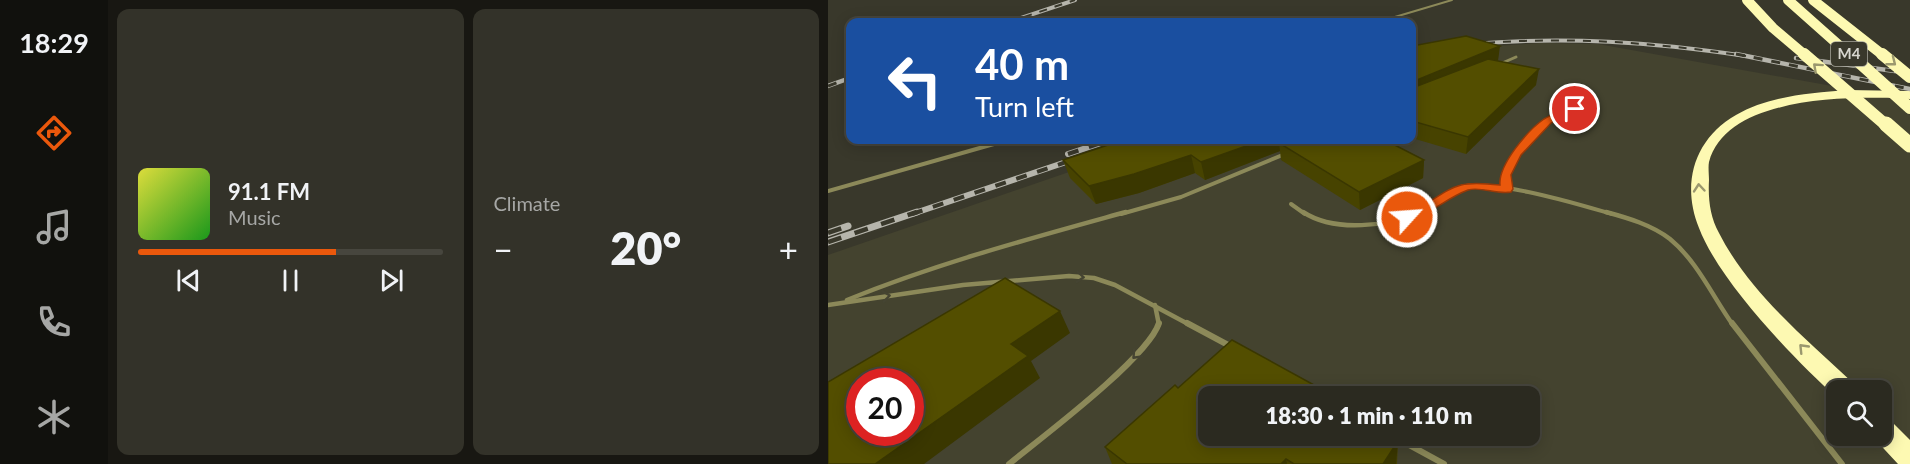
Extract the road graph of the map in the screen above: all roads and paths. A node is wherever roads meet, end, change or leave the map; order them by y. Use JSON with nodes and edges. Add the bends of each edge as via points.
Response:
{"nodes":[{"id":1,"x":1452,"y":0,"type":"edge"},
{"id":2,"x":1747,"y":0,"type":"edge"},
{"id":3,"x":1788,"y":0,"type":"edge"},
{"id":4,"x":1813,"y":0,"type":"edge"},
{"id":5,"x":1391,"y":18,"type":"edge"},
{"id":6,"x":1516,"y":57,"type":"dead end"},
{"id":7,"x":1495,"y":66,"type":"edge"},
{"id":8,"x":1910,"y":77,"type":"edge"},
{"id":9,"x":1910,"y":96,"type":"edge"},
{"id":10,"x":1910,"y":108,"type":"edge"},
{"id":11,"x":1575,"y":109,"type":"dead end"},
{"id":12,"x":994,"y":144,"type":"edge"},
{"id":13,"x":1910,"y":145,"type":"edge"},
{"id":14,"x":1287,"y":153,"type":"edge"},
{"id":15,"x":1507,"y":189,"type":"junction"},
{"id":16,"x":828,"y":191,"type":"edge"},
{"id":17,"x":1291,"y":204,"type":"dead end"},
{"id":18,"x":838,"y":303,"type":"junction"},
{"id":19,"x":828,"y":305,"type":"edge"},
{"id":20,"x":1155,"y":305,"type":"junction"},
{"id":21,"x":1237,"y":351,"type":"edge"},
{"id":22,"x":1834,"y":380,"type":"edge"},
{"id":23,"x":1892,"y":439,"type":"edge"},
{"id":24,"x":1411,"y":446,"type":"edge"},
{"id":25,"x":1910,"y":458,"type":"edge"},
{"id":26,"x":1009,"y":464,"type":"edge"},
{"id":27,"x":1444,"y":464,"type":"edge"},
{"id":28,"x":1842,"y":464,"type":"edge"}],
"edges":[{"from":1,"to":5,"type":"lane"},
{"from":13,"to":2,"type":"highway","one_way":true,"bridge":true,"via":[[1773,28]]},
{"from":3,"to":10,"type":"highway","number":"M4","bridge":true},
{"from":4,"to":8,"type":"highway","number":"M4","one_way":true,"bridge":true},
{"from":6,"to":7,"type":"lane"},
{"from":22,"to":9,"type":"highway","one_way":true,"bridge":true,"via":[[1773,318],[1712,238],[1702,212],[1699,167],[1714,139],[1729,124],[1779,103],[1832,94]]},
{"from":11,"to":15,"type":"lane","via":[[1547,121],[1516,154],[1505,175]]},
{"from":12,"to":16,"type":"lane"},
{"from":14,"to":18,"type":"lane","via":[[1181,197],[970,255]]},
{"from":15,"to":17,"type":"lane","via":[[1471,185],[1451,192],[1423,211],[1391,222],[1317,220]]},
{"from":15,"to":28,"type":"lane","via":[[1619,217],[1669,238]]},
{"from":18,"to":19,"type":"lane"},
{"from":18,"to":20,"type":"lane","one_way":true,"via":[[963,285],[1069,276],[1115,285]]},
{"from":20,"to":21,"type":"lane"},
{"from":20,"to":26,"type":"lane","one_way":true,"via":[[1159,325],[1137,355]]},
{"from":23,"to":25,"type":"highway"},
{"from":24,"to":27,"type":"lane"}]}
